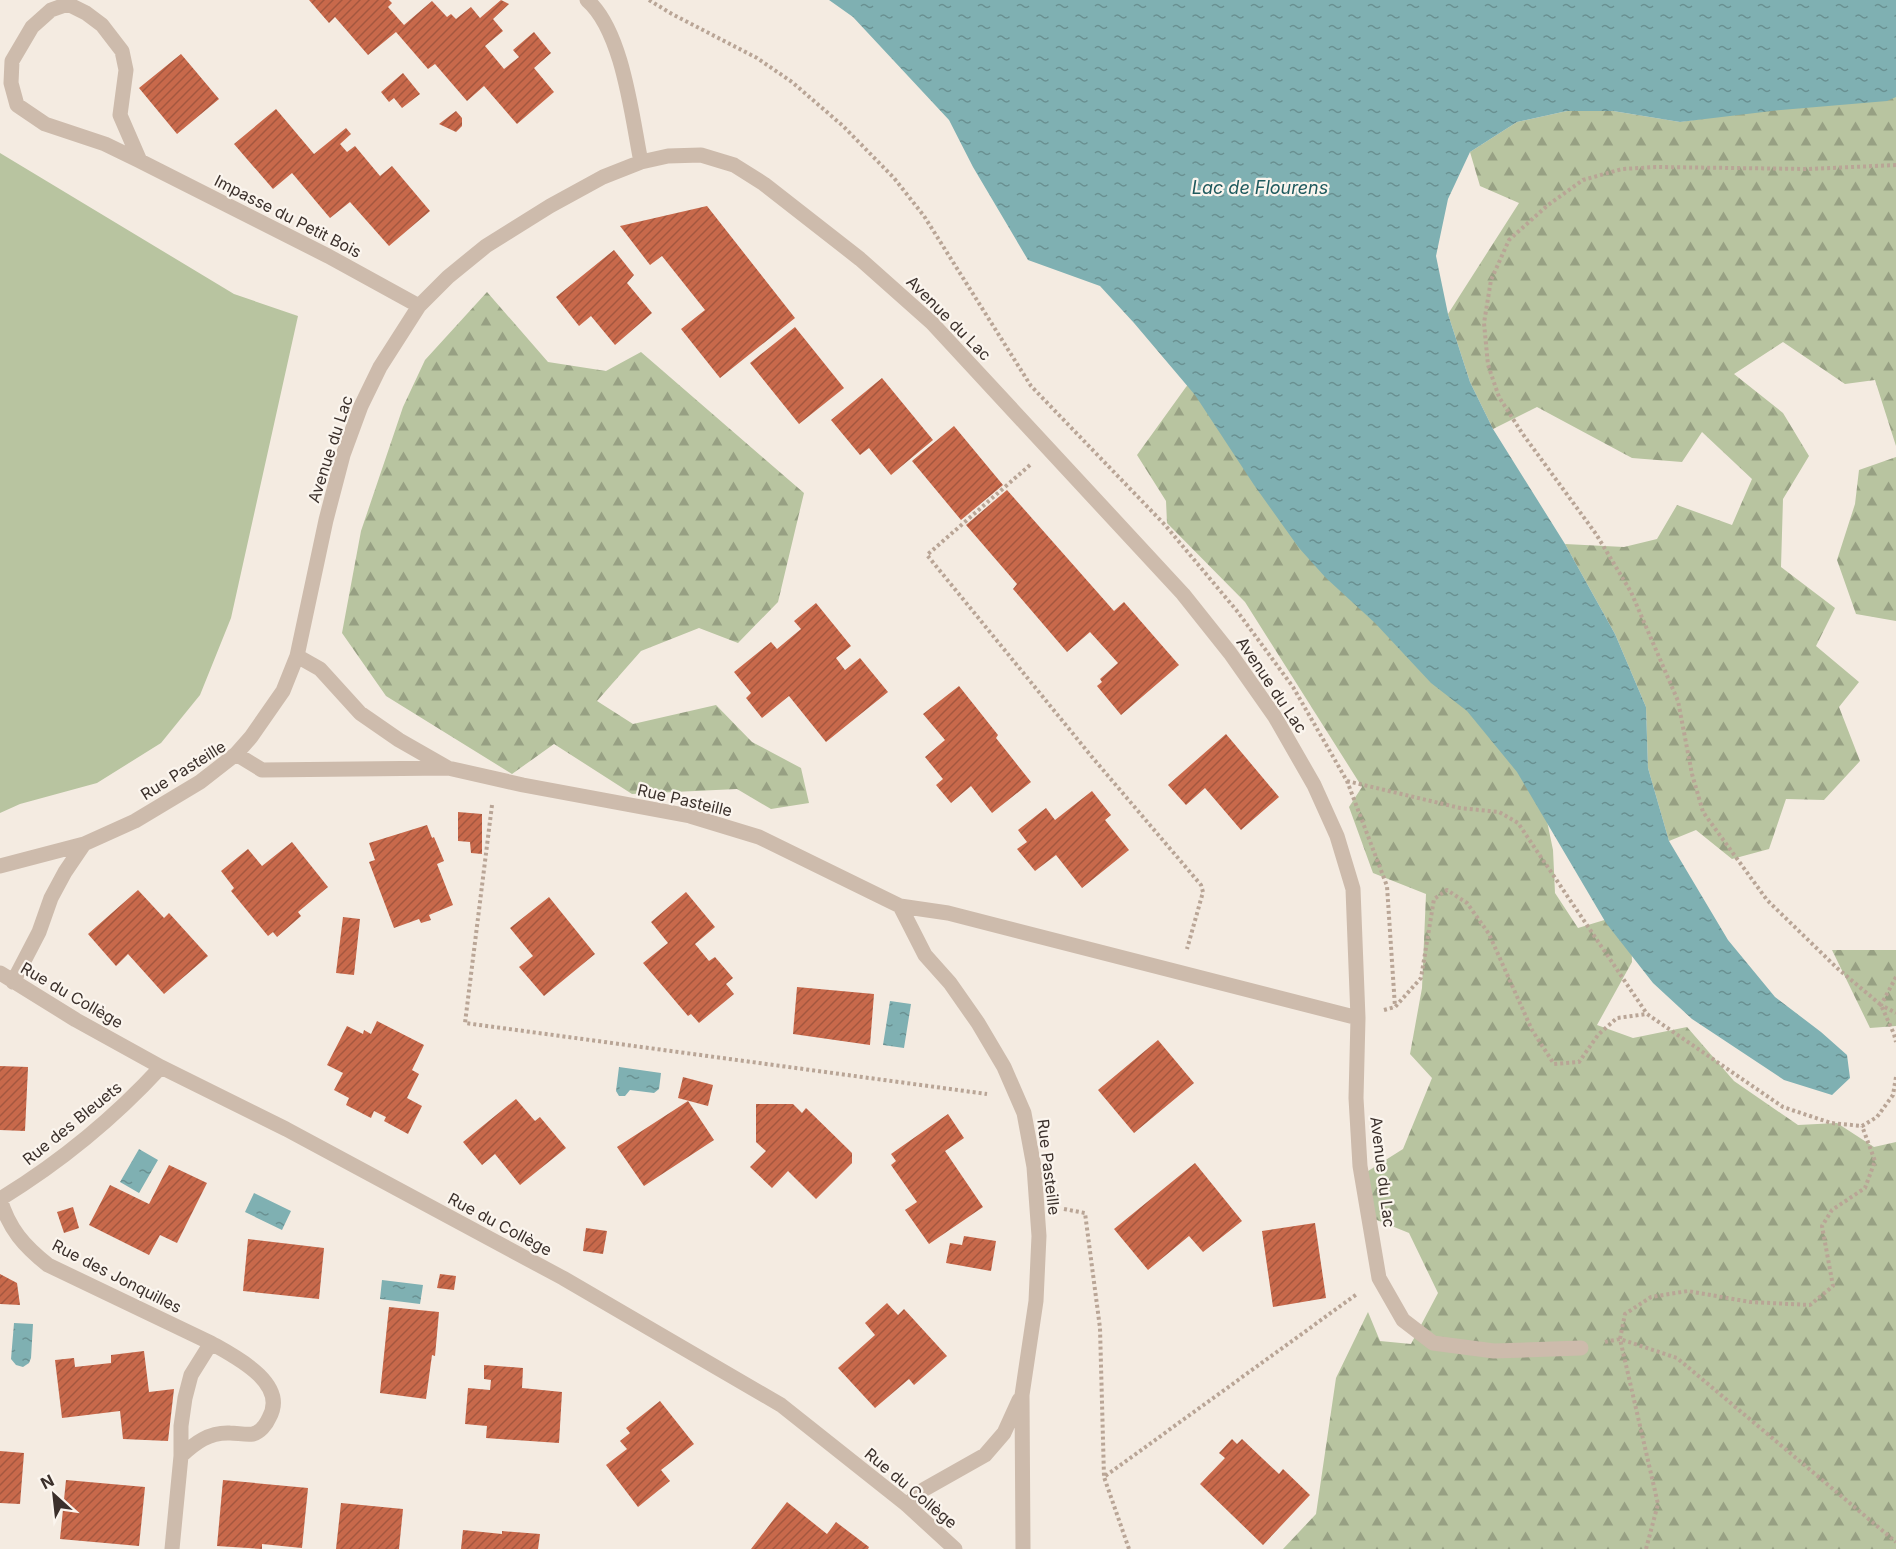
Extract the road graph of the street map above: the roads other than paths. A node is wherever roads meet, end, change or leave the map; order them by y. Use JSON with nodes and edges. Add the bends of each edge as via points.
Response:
{"nodes":[{"id":1,"x":587,"y":0,"type":"edge"},
{"id":2,"x":140,"y":161,"type":"junction"},
{"id":3,"x":641,"y":162,"type":"junction"},
{"id":4,"x":419,"y":306,"type":"junction"},
{"id":5,"x":297,"y":656,"type":"junction"},
{"id":6,"x":236,"y":754,"type":"junction"},
{"id":7,"x":448,"y":768,"type":"junction"},
{"id":8,"x":84,"y":844,"type":"junction"},
{"id":9,"x":0,"y":867,"type":"edge"},
{"id":10,"x":900,"y":906,"type":"junction"},
{"id":11,"x":6,"y":978,"type":"edge"},
{"id":12,"x":1358,"y":1018,"type":"junction"},
{"id":13,"x":161,"y":1067,"type":"junction"},
{"id":14,"x":0,"y":1199,"type":"edge"},
{"id":15,"x":211,"y":1343,"type":"junction"},
{"id":16,"x":1581,"y":1348,"type":"road end"},
{"id":17,"x":1022,"y":1395,"type":"junction"},
{"id":18,"x":181,"y":1456,"type":"junction"},
{"id":19,"x":907,"y":1504,"type":"junction"},
{"id":20,"x":172,"y":1549,"type":"edge"},
{"id":21,"x":955,"y":1549,"type":"edge"},
{"id":22,"x":1023,"y":1549,"type":"edge"}],
"edges":[{"from":1,"to":3,"type":"street","via":[[607,27],[621,64]]},
{"from":2,"to":2,"type":"street","name":"Impasse du Petit Bois","via":[[105,144],[45,124],[18,105],[11,83],[12,61],[32,27],[51,10],[68,4],[86,13],[102,25],[122,51],[126,70],[120,115]]},
{"from":2,"to":4,"type":"street","name":"Impasse du Petit Bois"},
{"from":3,"to":4,"type":"street","name":"Avenue du Lac","via":[[603,177],[486,246]]},
{"from":3,"to":12,"type":"street","name":"Avenue du Lac","via":[[701,155],[734,165],[860,259],[932,323],[1183,594],[1275,717],[1314,785],[1336,836],[1353,889]]},
{"from":4,"to":5,"type":"street","name":"Avenue du Lac","via":[[380,367],[361,406],[326,520]]},
{"from":5,"to":6,"type":"street","name":"Avenue du Lac","via":[[283,691]]},
{"from":5,"to":7,"type":"street","name":"Rue Pasteille","via":[[320,669],[360,713]]},
{"from":6,"to":7,"type":"street","name":"Rue Pasteille","via":[[261,770]]},
{"from":6,"to":8,"type":"street","name":"Rue Pasteille","via":[[200,782],[135,821]]},
{"from":7,"to":10,"type":"street","name":"Rue Pasteille","via":[[690,816],[759,837]]},
{"from":8,"to":9,"type":"street","name":"Rue Pasteille"},
{"from":8,"to":11,"type":"street","via":[[51,898],[39,932]]},
{"from":10,"to":12,"type":"street","name":"Rue Pasteille","via":[[948,913]]},
{"from":10,"to":17,"type":"street","name":"Rue Pasteille","via":[[925,955],[978,1023],[1004,1067],[1024,1113],[1040,1236],[1036,1301]]},
{"from":11,"to":13,"type":"street","name":"Rue du Collège"},
{"from":12,"to":16,"type":"street","name":"Avenue du Lac","via":[[1356,1098],[1360,1166],[1380,1278],[1403,1320],[1433,1343],[1494,1351]]},
{"from":13,"to":14,"type":"street","name":"Rue des Bleuets","via":[[100,1125]]},
{"from":13,"to":19,"type":"street","name":"Rue du Collège","via":[[286,1129],[563,1278],[781,1405]]},
{"from":14,"to":15,"type":"street","name":"Rue des Jonquilles","via":[[16,1234],[48,1265]]},
{"from":15,"to":18,"type":"street","via":[[191,1375],[181,1426]]},
{"from":15,"to":18,"type":"street","name":"Rue des Jonquilles","via":[[260,1376],[273,1402],[271,1416],[253,1434],[216,1433]]},
{"from":17,"to":19,"type":"street","name":"Rue Pasteille","via":[[1004,1433],[985,1455],[923,1490]]},
{"from":17,"to":22,"type":"street","name":"Rue Pasteille"},
{"from":18,"to":20,"type":"street"},
{"from":19,"to":21,"type":"street","name":"Rue du Collège"}]}
